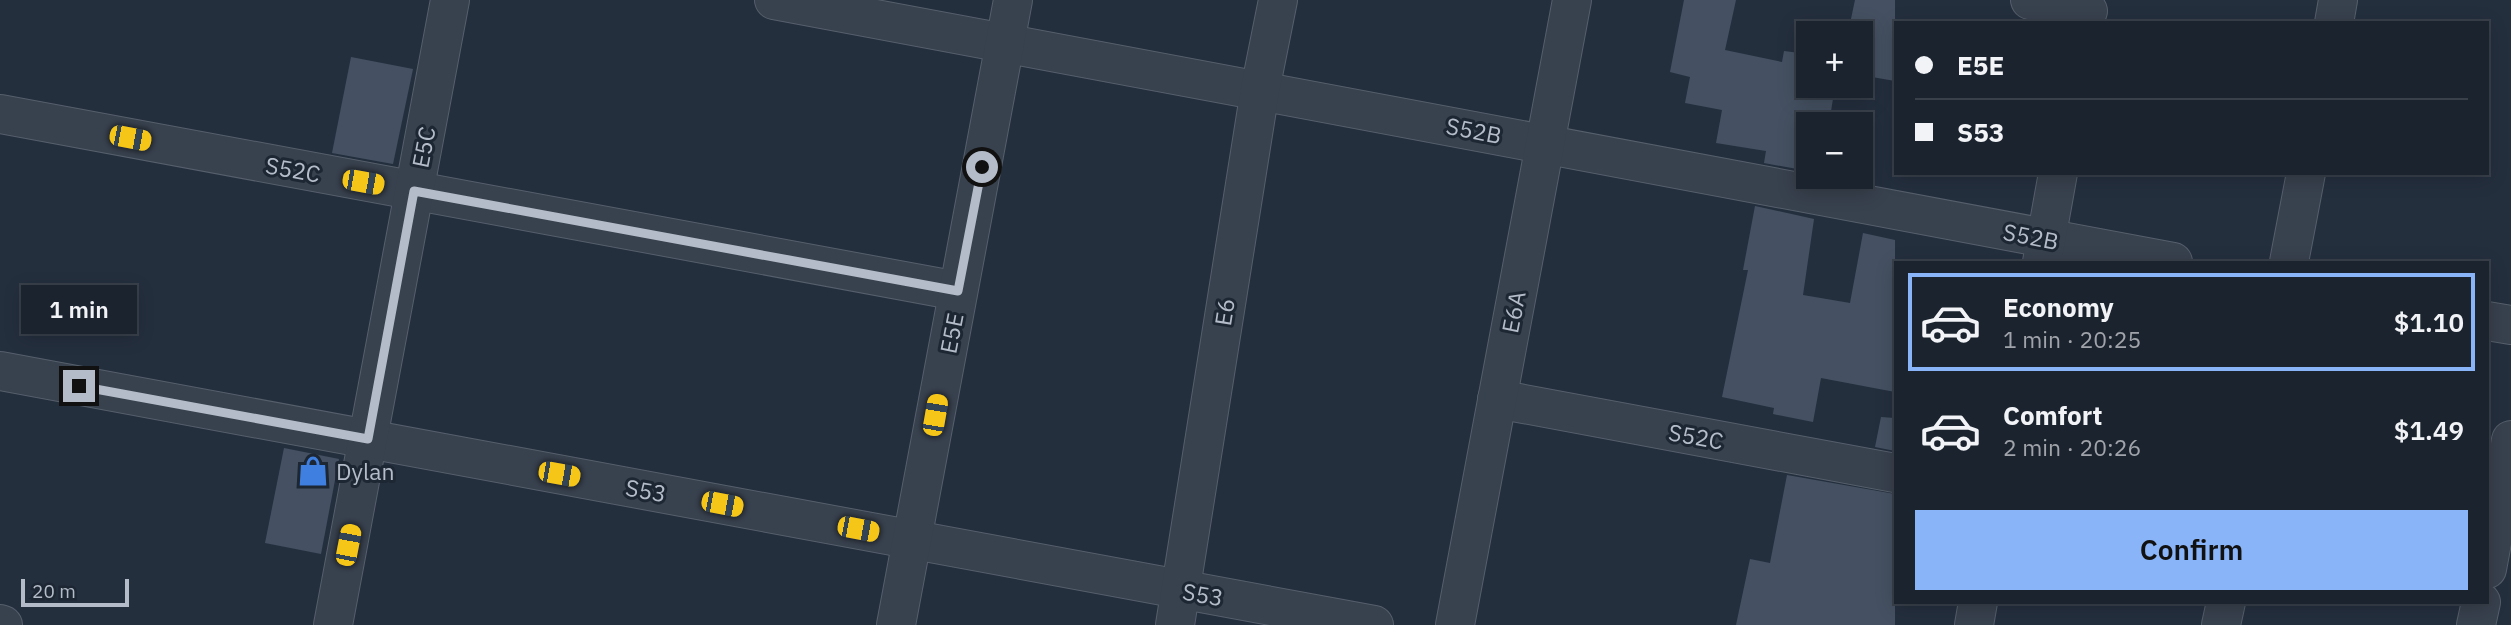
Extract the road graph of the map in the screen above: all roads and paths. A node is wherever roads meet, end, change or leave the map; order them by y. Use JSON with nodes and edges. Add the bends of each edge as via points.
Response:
{"nodes":[{"id":1,"x":450,"y":0,"type":"edge"},
{"id":2,"x":774,"y":0,"type":"edge"},
{"id":3,"x":1013,"y":0,"type":"edge"},
{"id":4,"x":1278,"y":0,"type":"edge"},
{"id":5,"x":1572,"y":0,"type":"edge"},
{"id":6,"x":2030,"y":0,"type":"edge"},
{"id":7,"x":2338,"y":0,"type":"edge"},
{"id":8,"x":2088,"y":11,"type":"edge"},
{"id":9,"x":2334,"y":21,"type":"edge"},
{"id":10,"x":1005,"y":43,"type":"junction"},
{"id":11,"x":1260,"y":90,"type":"junction"},
{"id":12,"x":0,"y":114,"type":"edge"},
{"id":13,"x":1546,"y":143,"type":"junction"},
{"id":14,"x":2058,"y":175,"type":"edge"},
{"id":15,"x":2306,"y":175,"type":"edge"},
{"id":16,"x":414,"y":191,"type":"junction"},
{"id":17,"x":2044,"y":251,"type":"edge"},
{"id":18,"x":2161,"y":261,"type":"edge"},
{"id":19,"x":2289,"y":261,"type":"edge"},
{"id":20,"x":958,"y":291,"type":"junction"},
{"id":21,"x":2489,"y":321,"type":"edge"},
{"id":22,"x":2511,"y":326,"type":"edge"},
{"id":23,"x":0,"y":371,"type":"edge"},
{"id":24,"x":1497,"y":399,"type":"junction"},
{"id":25,"x":368,"y":439,"type":"junction"},
{"id":26,"x":2511,"y":440,"type":"edge"},
{"id":27,"x":1894,"y":472,"type":"edge"},
{"id":28,"x":912,"y":539,"type":"junction"},
{"id":29,"x":2489,"y":558,"type":"edge"},
{"id":30,"x":1978,"y":604,"type":"edge"},
{"id":31,"x":2226,"y":604,"type":"edge"},
{"id":32,"x":2481,"y":604,"type":"edge"},
{"id":33,"x":1177,"y":607,"type":"edge"},
{"id":34,"x":333,"y":625,"type":"edge"},
{"id":35,"x":896,"y":625,"type":"edge"},
{"id":36,"x":1374,"y":625,"type":"edge"},
{"id":37,"x":1455,"y":625,"type":"edge"},
{"id":38,"x":1974,"y":625,"type":"edge"},
{"id":39,"x":2221,"y":625,"type":"edge"},
{"id":40,"x":2476,"y":625,"type":"edge"}],
"edges":[{"from":1,"to":16,"type":"street","name":"E5C"},
{"from":2,"to":10,"type":"street","name":"S52B"},
{"from":3,"to":10,"type":"street","name":"E5E"},
{"from":4,"to":11,"type":"street","name":"E6"},
{"from":5,"to":13,"type":"street","name":"E6A"},
{"from":6,"to":8,"type":"street"},
{"from":7,"to":9,"type":"street"},
{"from":10,"to":11,"type":"street","name":"S52B"},
{"from":10,"to":20,"type":"street","name":"E5E"},
{"from":11,"to":13,"type":"street","name":"S52B"},
{"from":11,"to":33,"type":"street","name":"E6"},
{"from":12,"to":16,"type":"street","name":"S52C"},
{"from":13,"to":17,"type":"street","name":"S52B"},
{"from":13,"to":24,"type":"street","name":"E6A"},
{"from":14,"to":17,"type":"street"},
{"from":15,"to":19,"type":"street"},
{"from":16,"to":20,"type":"street","name":"S52C"},
{"from":16,"to":25,"type":"street","name":"E5C"},
{"from":17,"to":18,"type":"street","name":"S52B"},
{"from":20,"to":28,"type":"street","name":"E5E"},
{"from":21,"to":22,"type":"street"},
{"from":23,"to":25,"type":"street","name":"S53"},
{"from":24,"to":27,"type":"street","name":"S52C"},
{"from":24,"to":37,"type":"street","name":"E6A"},
{"from":25,"to":28,"type":"street","name":"S53"},
{"from":25,"to":34,"type":"street","name":"E5C"},
{"from":26,"to":29,"type":"street"},
{"from":28,"to":33,"type":"street","name":"S53"},
{"from":28,"to":35,"type":"street","name":"E5E"},
{"from":30,"to":38,"type":"street"},
{"from":31,"to":39,"type":"street"},
{"from":32,"to":40,"type":"street"},
{"from":33,"to":36,"type":"street","name":"S53"}]}
